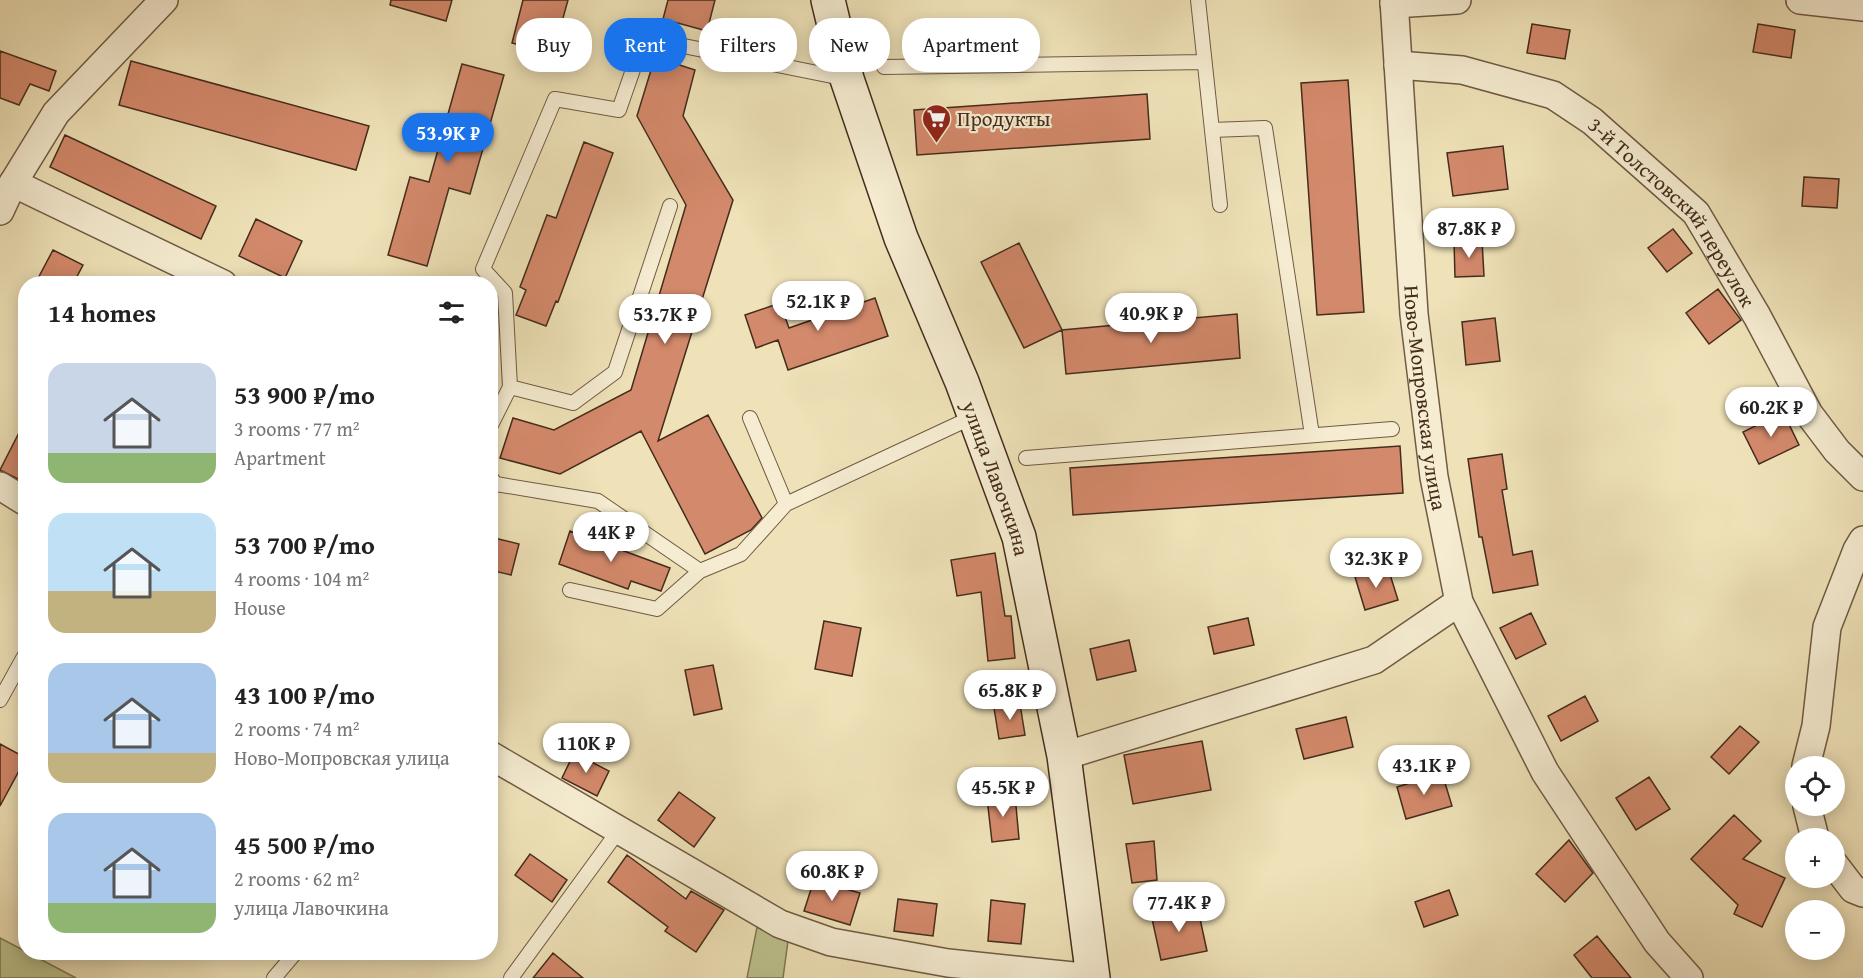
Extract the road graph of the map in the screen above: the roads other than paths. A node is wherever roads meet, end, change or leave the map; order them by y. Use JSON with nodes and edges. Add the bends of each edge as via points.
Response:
{"nodes":[{"id":1,"x":164,"y":0,"type":"edge"},
{"id":2,"x":828,"y":0,"type":"edge"},
{"id":3,"x":1198,"y":0,"type":"edge"},
{"id":4,"x":1457,"y":0,"type":"edge"},
{"id":5,"x":1800,"y":0,"type":"edge"},
{"id":6,"x":1388,"y":1,"type":"edge"},
{"id":7,"x":1863,"y":7,"type":"edge"},
{"id":8,"x":1204,"y":62,"type":"junction"},
{"id":9,"x":1398,"y":65,"type":"junction"},
{"id":10,"x":890,"y":67,"type":"edge"},
{"id":11,"x":847,"y":79,"type":"junction"},
{"id":12,"x":1212,"y":130,"type":"junction"},
{"id":13,"x":13,"y":183,"type":"junction"},
{"id":14,"x":1220,"y":205,"type":"dead end"},
{"id":15,"x":670,"y":206,"type":"dead end"},
{"id":16,"x":0,"y":211,"type":"edge"},
{"id":17,"x":206,"y":276,"type":"edge"},
{"id":18,"x":490,"y":276,"type":"edge"},
{"id":19,"x":498,"y":285,"type":"edge"},
{"id":20,"x":510,"y":387,"type":"junction"},
{"id":21,"x":498,"y":411,"type":"edge"},
{"id":22,"x":975,"y":416,"type":"junction"},
{"id":23,"x":750,"y":418,"type":"dead end"},
{"id":24,"x":1392,"y":429,"type":"dead end"},
{"id":25,"x":1312,"y":435,"type":"junction"},
{"id":26,"x":1026,"y":458,"type":"dead end"},
{"id":27,"x":1863,"y":477,"type":"edge"},
{"id":28,"x":498,"y":484,"type":"edge"},
{"id":29,"x":0,"y":486,"type":"edge"},
{"id":30,"x":18,"y":497,"type":"edge"},
{"id":31,"x":786,"y":504,"type":"junction"},
{"id":32,"x":1863,"y":540,"type":"edge"},
{"id":33,"x":700,"y":571,"type":"junction"},
{"id":34,"x":570,"y":590,"type":"dead end"},
{"id":35,"x":1459,"y":602,"type":"junction"},
{"id":36,"x":18,"y":667,"type":"edge"},
{"id":37,"x":0,"y":700,"type":"edge"},
{"id":38,"x":1064,"y":756,"type":"junction"},
{"id":39,"x":1808,"y":756,"type":"edge"},
{"id":40,"x":498,"y":760,"type":"edge"},
{"id":41,"x":619,"y":830,"type":"junction"},
{"id":42,"x":1845,"y":878,"type":"edge"},
{"id":43,"x":1863,"y":893,"type":"edge"},
{"id":44,"x":289,"y":960,"type":"edge"},
{"id":45,"x":274,"y":978,"type":"edge"},
{"id":46,"x":511,"y":978,"type":"edge"},
{"id":47,"x":1094,"y":978,"type":"edge"},
{"id":48,"x":1689,"y":978,"type":"edge"}],
"edges":[{"from":1,"to":13,"type":"street","via":[[56,113]]},
{"from":2,"to":11,"type":"main road","name":"улица Лавочкина"},
{"from":3,"to":8,"type":"lane"},
{"from":4,"to":6,"type":"street"},
{"from":5,"to":7,"type":"street"},
{"from":6,"to":9,"type":"street","name":"Ново-Мопровская улица"},
{"from":8,"to":10,"type":"lane"},
{"from":8,"to":12,"type":"lane"},
{"from":9,"to":27,"type":"street","name":"3-й Толстовский переулок","via":[[1462,70],[1553,95],[1592,121],[1696,213],[1809,414]]},
{"from":9,"to":35,"type":"street","name":"Ново-Мопровская улица","via":[[1414,314],[1434,477]]},
{"from":11,"to":18,"type":"lane","via":[[644,38],[619,110],[555,99],[483,269]]},
{"from":11,"to":22,"type":"main road","name":"улица Лавочкина","via":[[901,238]]},
{"from":12,"to":14,"type":"lane"},
{"from":12,"to":25,"type":"lane","via":[[1265,128]]},
{"from":13,"to":16,"type":"street"},
{"from":13,"to":17,"type":"street"},
{"from":15,"to":20,"type":"lane","via":[[615,372],[573,403]]},
{"from":19,"to":20,"type":"lane","via":[[506,293]]},
{"from":20,"to":21,"type":"lane"},
{"from":22,"to":31,"type":"lane"},
{"from":22,"to":38,"type":"main road","name":"улица Лавочкина","via":[[1019,537]]},
{"from":23,"to":31,"type":"lane"},
{"from":24,"to":25,"type":"lane"},
{"from":25,"to":26,"type":"lane"},
{"from":28,"to":33,"type":"lane","via":[[598,501]]},
{"from":29,"to":30,"type":"street"},
{"from":31,"to":33,"type":"lane","via":[[741,554]]},
{"from":32,"to":39,"type":"street","via":[[1827,627],[1816,726]]},
{"from":33,"to":34,"type":"lane","via":[[657,609]]},
{"from":35,"to":38,"type":"street","via":[[1374,660]]},
{"from":35,"to":48,"type":"street","name":"Ново-Мопровская улица","via":[[1545,772],[1657,942]]},
{"from":36,"to":37,"type":"lane"},
{"from":38,"to":47,"type":"main road","name":"улица Лавочкина"},
{"from":40,"to":41,"type":"street"},
{"from":41,"to":46,"type":"lane"},
{"from":41,"to":47,"type":"street","via":[[780,924],[831,942],[948,963]]},
{"from":42,"to":43,"type":"street","via":[[1853,889]]},
{"from":44,"to":45,"type":"lane"}]}
